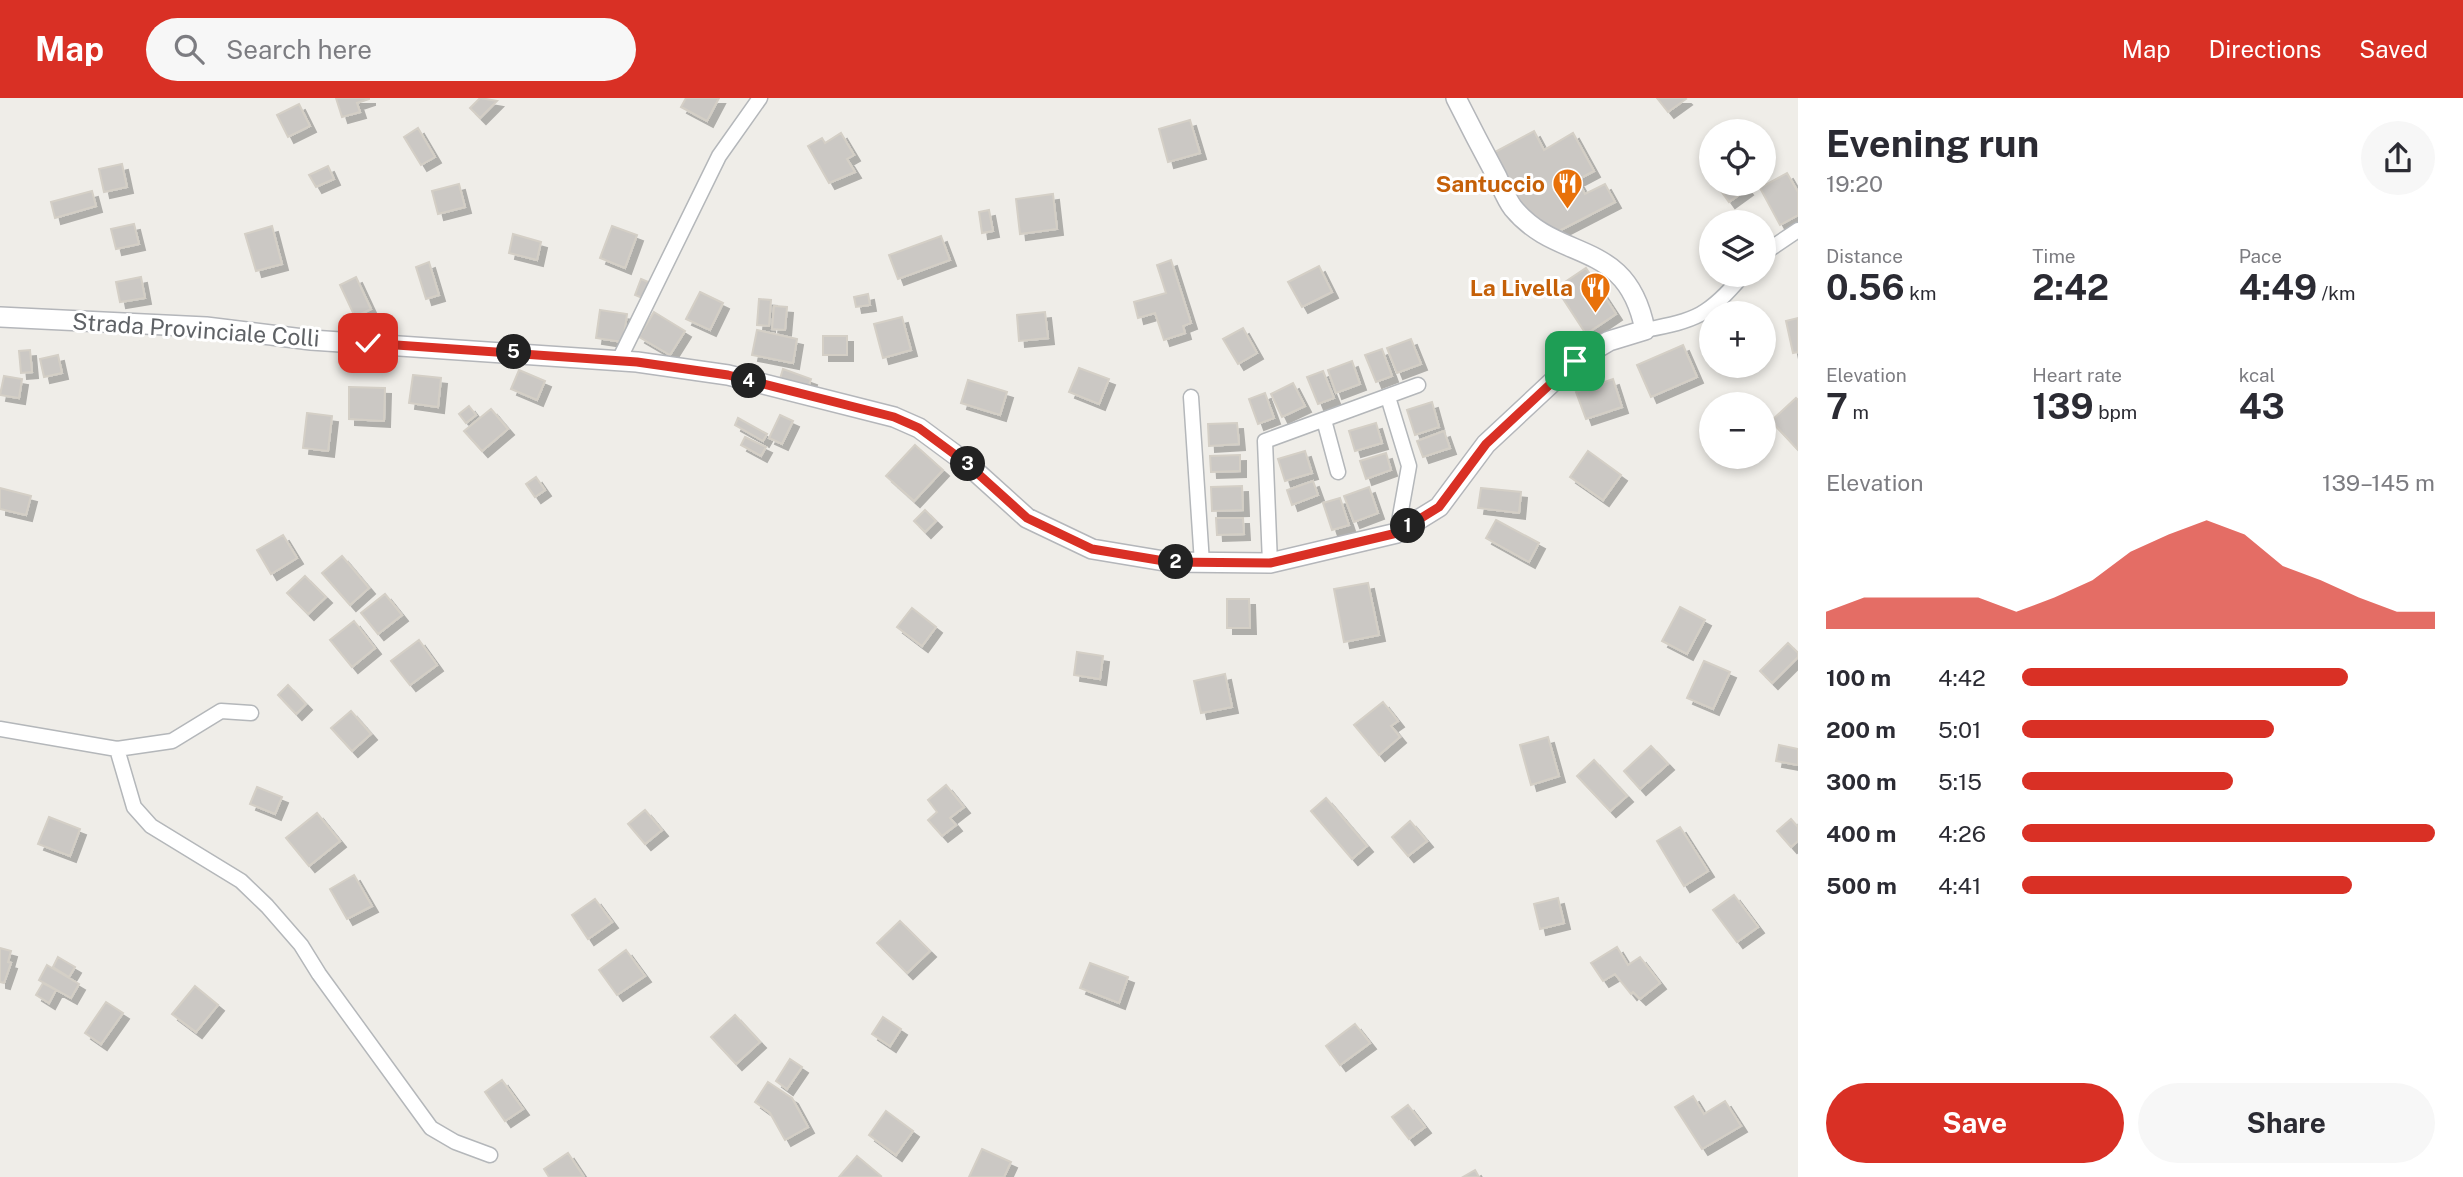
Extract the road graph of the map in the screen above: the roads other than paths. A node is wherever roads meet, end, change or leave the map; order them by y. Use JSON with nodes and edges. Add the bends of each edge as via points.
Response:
{"nodes":[{"id":1,"x":760,"y":98,"type":"edge"},
{"id":2,"x":1456,"y":98,"type":"edge"},
{"id":3,"x":1798,"y":230,"type":"edge"},
{"id":4,"x":1776,"y":245,"type":"edge"},
{"id":5,"x":1733,"y":287,"type":"edge"},
{"id":6,"x":0,"y":317,"type":"edge"},
{"id":7,"x":1644,"y":330,"type":"junction"},
{"id":8,"x":619,"y":360,"type":"junction"},
{"id":9,"x":1418,"y":385,"type":"dead end"},
{"id":10,"x":1191,"y":397,"type":"dead end"},
{"id":11,"x":1388,"y":397,"type":"junction"},
{"id":12,"x":1324,"y":420,"type":"junction"},
{"id":13,"x":1338,"y":472,"type":"dead end"},
{"id":14,"x":1397,"y":533,"type":"junction"},
{"id":15,"x":1202,"y":563,"type":"junction"},
{"id":16,"x":1270,"y":563,"type":"junction"},
{"id":17,"x":251,"y":713,"type":"dead end"},
{"id":18,"x":0,"y":729,"type":"edge"},
{"id":19,"x":117,"y":749,"type":"junction"},
{"id":20,"x":490,"y":1155,"type":"dead end"}],
"edges":[{"from":1,"to":8,"type":"street","via":[[719,156]]},
{"from":2,"to":7,"type":"street","via":[[1513,208],[1556,242],[1605,262],[1633,293]]},
{"from":3,"to":4,"type":"street"},
{"from":5,"to":7,"type":"street","via":[[1715,308],[1672,325]]},
{"from":6,"to":8,"type":"street","name":"Strada Provinciale Colli","via":[[206,327],[311,340]]},
{"from":7,"to":14,"type":"street","name":"Strada Provinciale Colli","via":[[1609,341],[1575,361],[1486,444],[1439,507]]},
{"from":8,"to":15,"type":"street","name":"Strada Provinciale Colli","via":[[728,375],[894,417],[919,428],[1027,518],[1059,534],[1092,549]]},
{"from":9,"to":11,"type":"street"},
{"from":10,"to":15,"type":"street"},
{"from":11,"to":12,"type":"street"},
{"from":11,"to":14,"type":"street","via":[[1409,466]]},
{"from":12,"to":13,"type":"street"},
{"from":12,"to":16,"type":"street","via":[[1265,441]]},
{"from":14,"to":16,"type":"street","name":"Strada Provinciale Colli"},
{"from":15,"to":16,"type":"street","name":"Strada Provinciale Colli"},
{"from":17,"to":19,"type":"street","via":[[221,711],[172,741]]},
{"from":18,"to":19,"type":"street"},
{"from":19,"to":20,"type":"street","via":[[134,807],[151,826],[241,881],[301,945],[432,1128]]}]}
